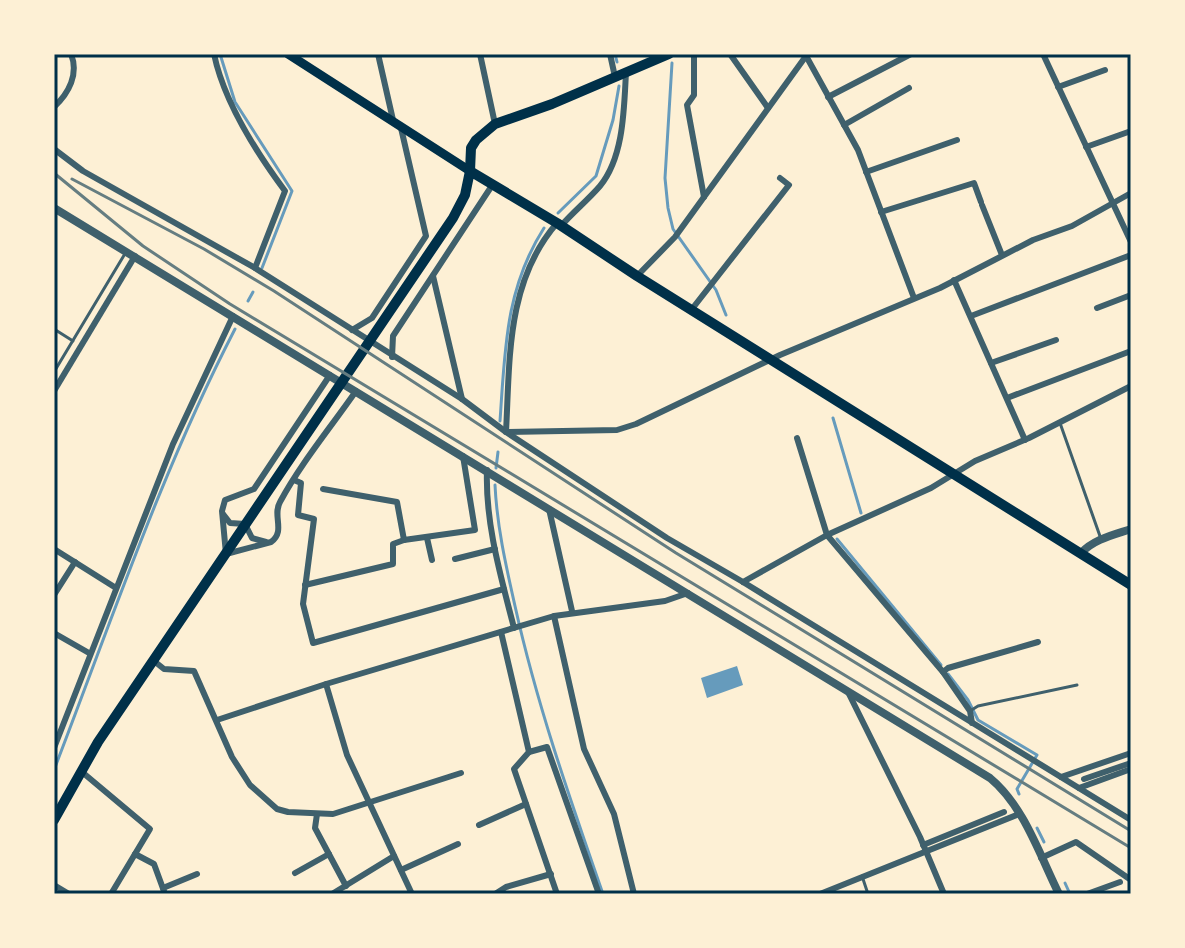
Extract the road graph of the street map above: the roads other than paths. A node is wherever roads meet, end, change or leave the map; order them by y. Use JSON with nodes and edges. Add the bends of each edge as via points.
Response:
{"nodes":[{"id":1,"x":71,"y":54,"type":"edge"},
{"id":2,"x":214,"y":54,"type":"edge"},
{"id":3,"x":288,"y":54,"type":"edge"},
{"id":4,"x":378,"y":54,"type":"edge"},
{"id":5,"x":480,"y":54,"type":"edge"},
{"id":6,"x":610,"y":54,"type":"edge"},
{"id":7,"x":669,"y":54,"type":"edge"},
{"id":8,"x":694,"y":54,"type":"edge"},
{"id":9,"x":730,"y":54,"type":"edge"},
{"id":10,"x":911,"y":54,"type":"edge"},
{"id":11,"x":1043,"y":54,"type":"edge"},
{"id":12,"x":805,"y":55,"type":"edge"},
{"id":13,"x":1105,"y":70,"type":"dead end"},
{"id":14,"x":626,"y":72,"type":"junction"},
{"id":15,"x":615,"y":77,"type":"junction"},
{"id":16,"x":1058,"y":87,"type":"junction"},
{"id":17,"x":909,"y":88,"type":"dead end"},
{"id":18,"x":828,"y":97,"type":"junction"},
{"id":19,"x":54,"y":107,"type":"edge"},
{"id":20,"x":768,"y":108,"type":"junction"},
{"id":21,"x":397,"y":122,"type":"junction"},
{"id":22,"x":495,"y":124,"type":"junction"},
{"id":23,"x":844,"y":125,"type":"junction"},
{"id":24,"x":1131,"y":131,"type":"edge"},
{"id":25,"x":957,"y":140,"type":"dead end"},
{"id":26,"x":1086,"y":147,"type":"junction"},
{"id":27,"x":54,"y":149,"type":"edge"},
{"id":28,"x":470,"y":171,"type":"junction"},
{"id":29,"x":866,"y":172,"type":"junction"},
{"id":30,"x":780,"y":178,"type":"dead end"},
{"id":31,"x":493,"y":184,"type":"junction"},
{"id":32,"x":1131,"y":193,"type":"edge"},
{"id":33,"x":704,"y":197,"type":"junction"},
{"id":34,"x":1113,"y":204,"type":"junction"},
{"id":35,"x":54,"y":208,"type":"edge"},
{"id":36,"x":881,"y":212,"type":"junction"},
{"id":37,"x":559,"y":224,"type":"junction"},
{"id":38,"x":1131,"y":242,"type":"edge"},
{"id":39,"x":131,"y":254,"type":"junction"},
{"id":40,"x":1002,"y":255,"type":"junction"},
{"id":41,"x":1131,"y":255,"type":"edge"},
{"id":42,"x":255,"y":268,"type":"junction"},
{"id":43,"x":433,"y":276,"type":"junction"},
{"id":44,"x":637,"y":276,"type":"junction"},
{"id":45,"x":954,"y":280,"type":"junction"},
{"id":46,"x":1131,"y":295,"type":"edge"},
{"id":47,"x":914,"y":298,"type":"junction"},
{"id":48,"x":1097,"y":308,"type":"dead end"},
{"id":49,"x":692,"y":309,"type":"junction"},
{"id":50,"x":233,"y":316,"type":"junction"},
{"id":51,"x":971,"y":316,"type":"junction"},
{"id":52,"x":54,"y":329,"type":"edge"},
{"id":53,"x":352,"y":330,"type":"junction"},
{"id":54,"x":1056,"y":340,"type":"dead end"},
{"id":55,"x":73,"y":341,"type":"junction"},
{"id":56,"x":1131,"y":351,"type":"edge"},
{"id":57,"x":392,"y":357,"type":"junction"},
{"id":58,"x":772,"y":359,"type":"junction"},
{"id":59,"x":991,"y":363,"type":"junction"},
{"id":60,"x":54,"y":372,"type":"edge"},
{"id":61,"x":333,"y":377,"type":"junction"},
{"id":62,"x":1131,"y":386,"type":"edge"},
{"id":63,"x":354,"y":390,"type":"junction"},
{"id":64,"x":54,"y":391,"type":"edge"},
{"id":65,"x":1007,"y":398,"type":"junction"},
{"id":66,"x":462,"y":399,"type":"junction"},
{"id":67,"x":1060,"y":423,"type":"junction"},
{"id":68,"x":506,"y":432,"type":"junction"},
{"id":69,"x":797,"y":438,"type":"dead end"},
{"id":70,"x":1025,"y":440,"type":"junction"},
{"id":71,"x":463,"y":456,"type":"junction"},
{"id":72,"x":487,"y":470,"type":"junction"},
{"id":73,"x":954,"y":473,"type":"junction"},
{"id":74,"x":294,"y":480,"type":"junction"},
{"id":75,"x":323,"y":489,"type":"dead end"},
{"id":76,"x":549,"y":508,"type":"junction"},
{"id":77,"x":222,"y":511,"type":"junction"},
{"id":78,"x":245,"y":524,"type":"junction"},
{"id":79,"x":1131,"y":529,"type":"edge"},
{"id":80,"x":827,"y":535,"type":"junction"},
{"id":81,"x":427,"y":538,"type":"junction"},
{"id":82,"x":1101,"y":539,"type":"junction"},
{"id":83,"x":404,"y":540,"type":"junction"},
{"id":84,"x":271,"y":542,"type":"junction"},
{"id":85,"x":54,"y":549,"type":"edge"},
{"id":86,"x":495,"y":549,"type":"junction"},
{"id":87,"x":1081,"y":553,"type":"junction"},
{"id":88,"x":226,"y":554,"type":"junction"},
{"id":89,"x":455,"y":559,"type":"dead end"},
{"id":90,"x":432,"y":560,"type":"dead end"},
{"id":91,"x":75,"y":562,"type":"junction"},
{"id":92,"x":743,"y":582,"type":"junction"},
{"id":93,"x":305,"y":585,"type":"junction"},
{"id":94,"x":1131,"y":585,"type":"edge"},
{"id":95,"x":116,"y":588,"type":"junction"},
{"id":96,"x":504,"y":589,"type":"junction"},
{"id":97,"x":688,"y":593,"type":"junction"},
{"id":98,"x":54,"y":595,"type":"edge"},
{"id":99,"x":572,"y":611,"type":"junction"},
{"id":100,"x":554,"y":616,"type":"junction"},
{"id":101,"x":517,"y":626,"type":"junction"},
{"id":102,"x":501,"y":632,"type":"junction"},
{"id":103,"x":54,"y":633,"type":"edge"},
{"id":104,"x":1038,"y":642,"type":"dead end"},
{"id":105,"x":89,"y":653,"type":"junction"},
{"id":106,"x":154,"y":661,"type":"junction"},
{"id":107,"x":945,"y":670,"type":"junction"},
{"id":108,"x":326,"y":684,"type":"junction"},
{"id":109,"x":1077,"y":685,"type":"dead end"},
{"id":110,"x":847,"y":689,"type":"junction"},
{"id":111,"x":972,"y":710,"type":"junction"},
{"id":112,"x":217,"y":720,"type":"junction"},
{"id":113,"x":972,"y":723,"type":"junction"},
{"id":114,"x":54,"y":748,"type":"edge"},
{"id":115,"x":529,"y":752,"type":"junction"},
{"id":116,"x":1131,"y":753,"type":"edge"},
{"id":117,"x":1131,"y":763,"type":"edge"},
{"id":118,"x":1131,"y":769,"type":"edge"},
{"id":119,"x":81,"y":772,"type":"junction"},
{"id":120,"x":461,"y":773,"type":"dead end"},
{"id":121,"x":1061,"y":777,"type":"junction"},
{"id":122,"x":1084,"y":779,"type":"dead end"},
{"id":123,"x":1079,"y":788,"type":"junction"},
{"id":124,"x":368,"y":802,"type":"junction"},
{"id":125,"x":526,"y":804,"type":"junction"},
{"id":126,"x":1004,"y":812,"type":"dead end"},
{"id":127,"x":317,"y":814,"type":"junction"},
{"id":128,"x":1019,"y":814,"type":"junction"},
{"id":129,"x":54,"y":820,"type":"edge"},
{"id":130,"x":1131,"y":820,"type":"edge"},
{"id":131,"x":479,"y":825,"type":"dead end"},
{"id":132,"x":458,"y":844,"type":"dead end"},
{"id":133,"x":924,"y":847,"type":"junction"},
{"id":134,"x":135,"y":854,"type":"junction"},
{"id":135,"x":329,"y":854,"type":"junction"},
{"id":136,"x":394,"y":856,"type":"junction"},
{"id":137,"x":1041,"y":858,"type":"junction"},
{"id":138,"x":401,"y":870,"type":"junction"},
{"id":139,"x":295,"y":873,"type":"dead end"},
{"id":140,"x":197,"y":874,"type":"dead end"},
{"id":141,"x":551,"y":874,"type":"junction"},
{"id":142,"x":862,"y":876,"type":"junction"},
{"id":143,"x":1131,"y":880,"type":"edge"},
{"id":144,"x":1120,"y":882,"type":"dead end"},
{"id":145,"x":54,"y":885,"type":"edge"},
{"id":146,"x":346,"y":886,"type":"junction"},
{"id":147,"x":164,"y":891,"type":"edge"},
{"id":148,"x":500,"y":893,"type":"edge"},
{"id":149,"x":69,"y":894,"type":"edge"},
{"id":150,"x":111,"y":894,"type":"edge"},
{"id":151,"x":332,"y":894,"type":"edge"},
{"id":152,"x":412,"y":894,"type":"edge"},
{"id":153,"x":557,"y":894,"type":"edge"},
{"id":154,"x":599,"y":894,"type":"edge"},
{"id":155,"x":634,"y":894,"type":"edge"},
{"id":156,"x":820,"y":894,"type":"edge"},
{"id":157,"x":868,"y":894,"type":"edge"},
{"id":158,"x":944,"y":894,"type":"edge"},
{"id":159,"x":1059,"y":894,"type":"edge"},
{"id":160,"x":1087,"y":894,"type":"edge"}],
"edges":[{"from":1,"to":19,"type":"street","via":[[76,65],[68,94]]},
{"from":2,"to":42,"type":"street","via":[[228,96],[285,191]]},
{"from":3,"to":21,"type":"main road"},
{"from":4,"to":21,"type":"street"},
{"from":5,"to":22,"type":"street"},
{"from":6,"to":15,"type":"street"},
{"from":7,"to":14,"type":"main road"},
{"from":8,"to":33,"type":"street","via":[[694,95],[687,105]]},
{"from":9,"to":20,"type":"street"},
{"from":10,"to":18,"type":"street"},
{"from":11,"to":16,"type":"street"},
{"from":12,"to":18,"type":"street"},
{"from":12,"to":20,"type":"street"},
{"from":13,"to":16,"type":"street"},
{"from":14,"to":15,"type":"main road"},
{"from":14,"to":37,"type":"street","via":[[612,163],[602,184]]},
{"from":15,"to":22,"type":"main road"},
{"from":16,"to":26,"type":"street"},
{"from":17,"to":23,"type":"street"},
{"from":18,"to":23,"type":"street"},
{"from":20,"to":33,"type":"street"},
{"from":21,"to":28,"type":"main road"},
{"from":21,"to":53,"type":"street","via":[[426,236],[372,318]]},
{"from":22,"to":28,"type":"main road","via":[[471,148]]},
{"from":23,"to":29,"type":"street"},
{"from":24,"to":26,"type":"street"},
{"from":25,"to":29,"type":"street"},
{"from":26,"to":34,"type":"street"},
{"from":27,"to":42,"type":"street","via":[[83,171]]},
{"from":28,"to":31,"type":"main road"},
{"from":28,"to":78,"type":"main road","via":[[453,218]]},
{"from":29,"to":36,"type":"street"},
{"from":30,"to":49,"type":"street","via":[[789,185]]},
{"from":31,"to":37,"type":"main road"},
{"from":31,"to":43,"type":"street"},
{"from":32,"to":34,"type":"street"},
{"from":33,"to":44,"type":"street"},
{"from":34,"to":38,"type":"street"},
{"from":34,"to":40,"type":"street"},
{"from":35,"to":39,"type":"street"},
{"from":36,"to":40,"type":"street","via":[[974,183]]},
{"from":36,"to":47,"type":"street"},
{"from":37,"to":44,"type":"main road"},
{"from":37,"to":68,"type":"street","via":[[535,253],[518,295]]},
{"from":39,"to":50,"type":"street"},
{"from":39,"to":55,"type":"lane"},
{"from":39,"to":64,"type":"street"},
{"from":40,"to":45,"type":"street"},
{"from":41,"to":51,"type":"street"},
{"from":42,"to":53,"type":"street"},
{"from":43,"to":57,"type":"street","via":[[393,336]]},
{"from":43,"to":66,"type":"street"},
{"from":44,"to":49,"type":"main road"},
{"from":45,"to":47,"type":"street"},
{"from":45,"to":51,"type":"street"},
{"from":46,"to":48,"type":"street"},
{"from":47,"to":58,"type":"street"},
{"from":49,"to":58,"type":"main road"},
{"from":50,"to":61,"type":"street"},
{"from":50,"to":95,"type":"street","via":[[173,444]]},
{"from":51,"to":59,"type":"street"},
{"from":52,"to":55,"type":"lane"},
{"from":53,"to":57,"type":"street"},
{"from":54,"to":59,"type":"street"},
{"from":55,"to":60,"type":"lane"},
{"from":56,"to":65,"type":"street"},
{"from":57,"to":66,"type":"street"},
{"from":58,"to":68,"type":"street","via":[[617,430]]},
{"from":58,"to":73,"type":"main road"},
{"from":59,"to":65,"type":"street"},
{"from":61,"to":63,"type":"street"},
{"from":61,"to":77,"type":"street","via":[[254,489],[225,500]]},
{"from":62,"to":67,"type":"street"},
{"from":63,"to":71,"type":"street"},
{"from":63,"to":74,"type":"street"},
{"from":65,"to":70,"type":"street"},
{"from":66,"to":68,"type":"street"},
{"from":67,"to":70,"type":"street"},
{"from":67,"to":82,"type":"lane"},
{"from":68,"to":92,"type":"street"},
{"from":69,"to":80,"type":"street"},
{"from":70,"to":73,"type":"street"},
{"from":71,"to":72,"type":"street"},
{"from":71,"to":81,"type":"street","via":[[475,530]]},
{"from":72,"to":76,"type":"street"},
{"from":72,"to":86,"type":"street"},
{"from":73,"to":80,"type":"street"},
{"from":73,"to":87,"type":"main road"},
{"from":74,"to":84,"type":"street","via":[[278,505],[280,530]]},
{"from":74,"to":93,"type":"street","via":[[301,483],[298,515],[314,519]]},
{"from":75,"to":83,"type":"street","via":[[397,502]]},
{"from":76,"to":97,"type":"street"},
{"from":76,"to":99,"type":"street"},
{"from":77,"to":78,"type":"street","via":[[230,523]]},
{"from":77,"to":88,"type":"street"},
{"from":78,"to":84,"type":"street","via":[[252,538]]},
{"from":78,"to":88,"type":"main road"},
{"from":79,"to":82,"type":"street"},
{"from":80,"to":92,"type":"street"},
{"from":80,"to":107,"type":"street"},
{"from":81,"to":83,"type":"street"},
{"from":81,"to":90,"type":"street"},
{"from":82,"to":87,"type":"street"},
{"from":83,"to":93,"type":"street","via":[[393,544],[393,564]]},
{"from":84,"to":88,"type":"street"},
{"from":85,"to":91,"type":"street"},
{"from":86,"to":89,"type":"street"},
{"from":86,"to":96,"type":"street"},
{"from":87,"to":94,"type":"main road"},
{"from":88,"to":106,"type":"main road"},
{"from":91,"to":95,"type":"street"},
{"from":91,"to":98,"type":"street"},
{"from":92,"to":113,"type":"street"},
{"from":93,"to":96,"type":"street","via":[[303,604],[313,643]]},
{"from":95,"to":105,"type":"street"},
{"from":96,"to":101,"type":"street"},
{"from":97,"to":99,"type":"street","via":[[665,601]]},
{"from":97,"to":110,"type":"street"},
{"from":99,"to":100,"type":"street"},
{"from":100,"to":101,"type":"street"},
{"from":100,"to":155,"type":"street","via":[[584,749],[614,814]]},
{"from":101,"to":102,"type":"street"},
{"from":102,"to":108,"type":"street"},
{"from":102,"to":115,"type":"street"},
{"from":103,"to":105,"type":"street"},
{"from":104,"to":107,"type":"street"},
{"from":105,"to":114,"type":"street"},
{"from":106,"to":112,"type":"street","via":[[164,669],[194,671]]},
{"from":106,"to":119,"type":"main road"},
{"from":107,"to":111,"type":"street"},
{"from":108,"to":112,"type":"street"},
{"from":108,"to":124,"type":"street","via":[[347,755]]},
{"from":109,"to":111,"type":"lane"},
{"from":110,"to":128,"type":"street","via":[[990,778]]},
{"from":110,"to":133,"type":"street"},
{"from":111,"to":113,"type":"street"},
{"from":112,"to":127,"type":"street","via":[[250,785],[277,809]]},
{"from":113,"to":121,"type":"street"},
{"from":115,"to":125,"type":"street","via":[[514,769]]},
{"from":115,"to":154,"type":"street","via":[[547,747]]},
{"from":116,"to":121,"type":"street"},
{"from":117,"to":122,"type":"street"},
{"from":118,"to":123,"type":"street"},
{"from":119,"to":129,"type":"main road"},
{"from":119,"to":134,"type":"street","via":[[150,829]]},
{"from":120,"to":124,"type":"street"},
{"from":121,"to":123,"type":"street"},
{"from":123,"to":130,"type":"street"},
{"from":124,"to":127,"type":"street"},
{"from":124,"to":136,"type":"street"},
{"from":125,"to":131,"type":"street"},
{"from":125,"to":141,"type":"street"},
{"from":126,"to":133,"type":"street"},
{"from":127,"to":135,"type":"street","via":[[315,828]]},
{"from":128,"to":133,"type":"street"},
{"from":128,"to":137,"type":"street"},
{"from":132,"to":138,"type":"street"},
{"from":133,"to":142,"type":"street"},
{"from":133,"to":158,"type":"street"},
{"from":134,"to":147,"type":"street","via":[[154,864]]},
{"from":134,"to":150,"type":"street"},
{"from":135,"to":139,"type":"street"},
{"from":135,"to":146,"type":"street"},
{"from":136,"to":138,"type":"street"},
{"from":136,"to":146,"type":"street"},
{"from":137,"to":143,"type":"street","via":[[1076,842]]},
{"from":137,"to":159,"type":"street"},
{"from":138,"to":152,"type":"street"},
{"from":140,"to":147,"type":"street"},
{"from":141,"to":148,"type":"street"},
{"from":141,"to":153,"type":"street"},
{"from":142,"to":156,"type":"street"},
{"from":142,"to":157,"type":"lane"},
{"from":144,"to":160,"type":"street"},
{"from":145,"to":149,"type":"street"},
{"from":146,"to":151,"type":"street"}]}
